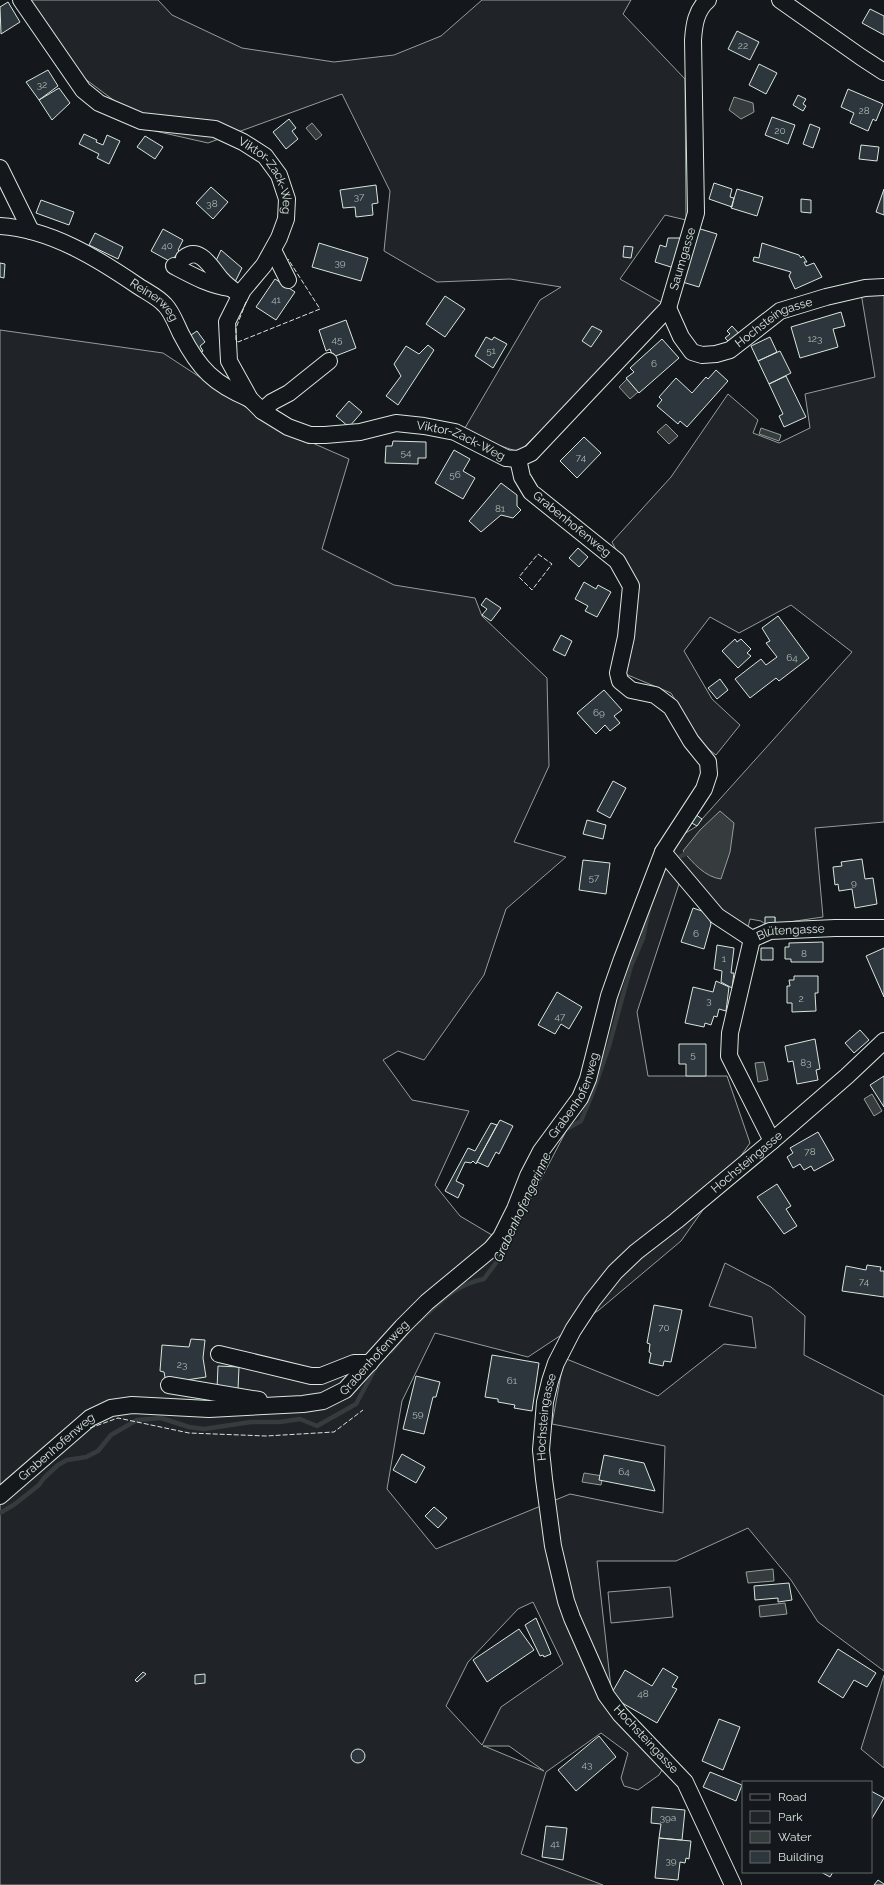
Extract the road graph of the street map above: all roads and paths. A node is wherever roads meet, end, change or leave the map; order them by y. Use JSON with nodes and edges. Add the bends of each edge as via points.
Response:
{"nodes":[{"id":1,"x":21,"y":0,"type":"edge"},
{"id":2,"x":708,"y":0,"type":"edge"},
{"id":3,"x":780,"y":0,"type":"edge"},
{"id":4,"x":795,"y":5,"type":"edge"},
{"id":5,"x":884,"y":72,"type":"edge"},
{"id":6,"x":0,"y":168,"type":"edge"},
{"id":7,"x":0,"y":226,"type":"edge"},
{"id":8,"x":31,"y":231,"type":"junction"},
{"id":9,"x":273,"y":250,"type":"junction"},
{"id":10,"x":288,"y":280,"type":"dead end"},
{"id":11,"x":884,"y":287,"type":"edge"},
{"id":12,"x":235,"y":292,"type":"junction"},
{"id":13,"x":668,"y":308,"type":"junction"},
{"id":14,"x":329,"y":361,"type":"dead end"},
{"id":15,"x":250,"y":399,"type":"junction"},
{"id":16,"x":262,"y":411,"type":"junction"},
{"id":17,"x":518,"y":459,"type":"junction"},
{"id":18,"x":663,"y":852,"type":"junction"},
{"id":19,"x":884,"y":928,"type":"edge"},
{"id":20,"x":752,"y":939,"type":"junction"},
{"id":21,"x":884,"y":1040,"type":"edge"},
{"id":22,"x":772,"y":1141,"type":"junction"},
{"id":23,"x":219,"y":1354,"type":"dead end"},
{"id":24,"x":370,"y":1363,"type":"junction"},
{"id":25,"x":169,"y":1385,"type":"dead end"},
{"id":26,"x":272,"y":1406,"type":"junction"},
{"id":27,"x":0,"y":1496,"type":"edge"},
{"id":28,"x":733,"y":1885,"type":"edge"}],
"edges":[{"from":1,"to":9,"type":"street","name":"Viktor-Zack-Weg","via":[[83,90],[99,103],[140,121],[215,129],[265,156],[279,175],[287,199],[286,219]]},
{"from":2,"to":13,"type":"street","name":"Saumgasse","via":[[702,5],[695,22],[693,40],[696,213]]},
{"from":3,"to":4,"type":"street"},
{"from":4,"to":5,"type":"street","via":[[861,58]]},
{"from":6,"to":8,"type":"street"},
{"from":7,"to":8,"type":"street","name":"Reinerweg"},
{"from":8,"to":15,"type":"street","name":"Reinerweg","via":[[56,239],[113,269],[166,305],[190,351],[206,373],[230,391]]},
{"from":9,"to":10,"type":"street"},
{"from":9,"to":12,"type":"street","name":"Viktor-Zack-Weg","via":[[264,265]]},
{"from":11,"to":13,"type":"street","name":"Hochsteingasse","via":[[865,288],[826,297],[780,311],[730,350],[716,354],[702,355],[692,352],[681,337]]},
{"from":12,"to":12,"type":"street","via":[[200,280],[179,262],[187,256],[204,258]]},
{"from":12,"to":15,"type":"street","name":"Viktor-Zack-Weg","via":[[227,322],[229,361]]},
{"from":13,"to":17,"type":"street","name":"Saumgasse","via":[[531,453]]},
{"from":14,"to":16,"type":"street"},
{"from":15,"to":16,"type":"street","name":"Viktor-Zack-Weg"},
{"from":16,"to":17,"type":"street","name":"Viktor-Zack-Weg","via":[[288,427],[310,435],[360,432],[396,423],[424,426],[455,432],[506,458]]},
{"from":17,"to":18,"type":"street","name":"Grabenhofenweg","via":[[522,477],[531,492],[617,561],[631,586],[626,638],[618,673],[620,681],[631,690],[655,695],[671,707],[691,741],[708,762],[709,774],[704,789]]},
{"from":18,"to":20,"type":"street","name":"Blütengasse","via":[[717,916]]},
{"from":18,"to":24,"type":"street","name":"Grabenhofenweg","via":[[622,959],[588,1079],[580,1098],[541,1151],[501,1237],[491,1249],[427,1302]]},
{"from":19,"to":20,"type":"street","name":"Blütengasse","via":[[770,932]]},
{"from":20,"to":22,"type":"street","via":[[730,1033],[729,1056]]},
{"from":21,"to":22,"type":"street","name":"Hochsteingasse"},
{"from":22,"to":28,"type":"street","name":"Hochsteingasse","via":[[636,1252],[596,1295],[573,1330],[556,1363],[545,1402],[542,1436],[544,1479],[553,1546],[572,1618],[606,1695],[620,1714],[685,1782]]},
{"from":23,"to":24,"type":"street","via":[[311,1376],[320,1376],[354,1363]]},
{"from":24,"to":26,"type":"street","name":"Grabenhofenweg","via":[[345,1390],[323,1401]]},
{"from":25,"to":26,"type":"street","via":[[257,1399]]},
{"from":26,"to":27,"type":"street","name":"Grabenhofenweg","via":[[209,1409],[132,1405],[111,1408],[90,1418]]}]}
